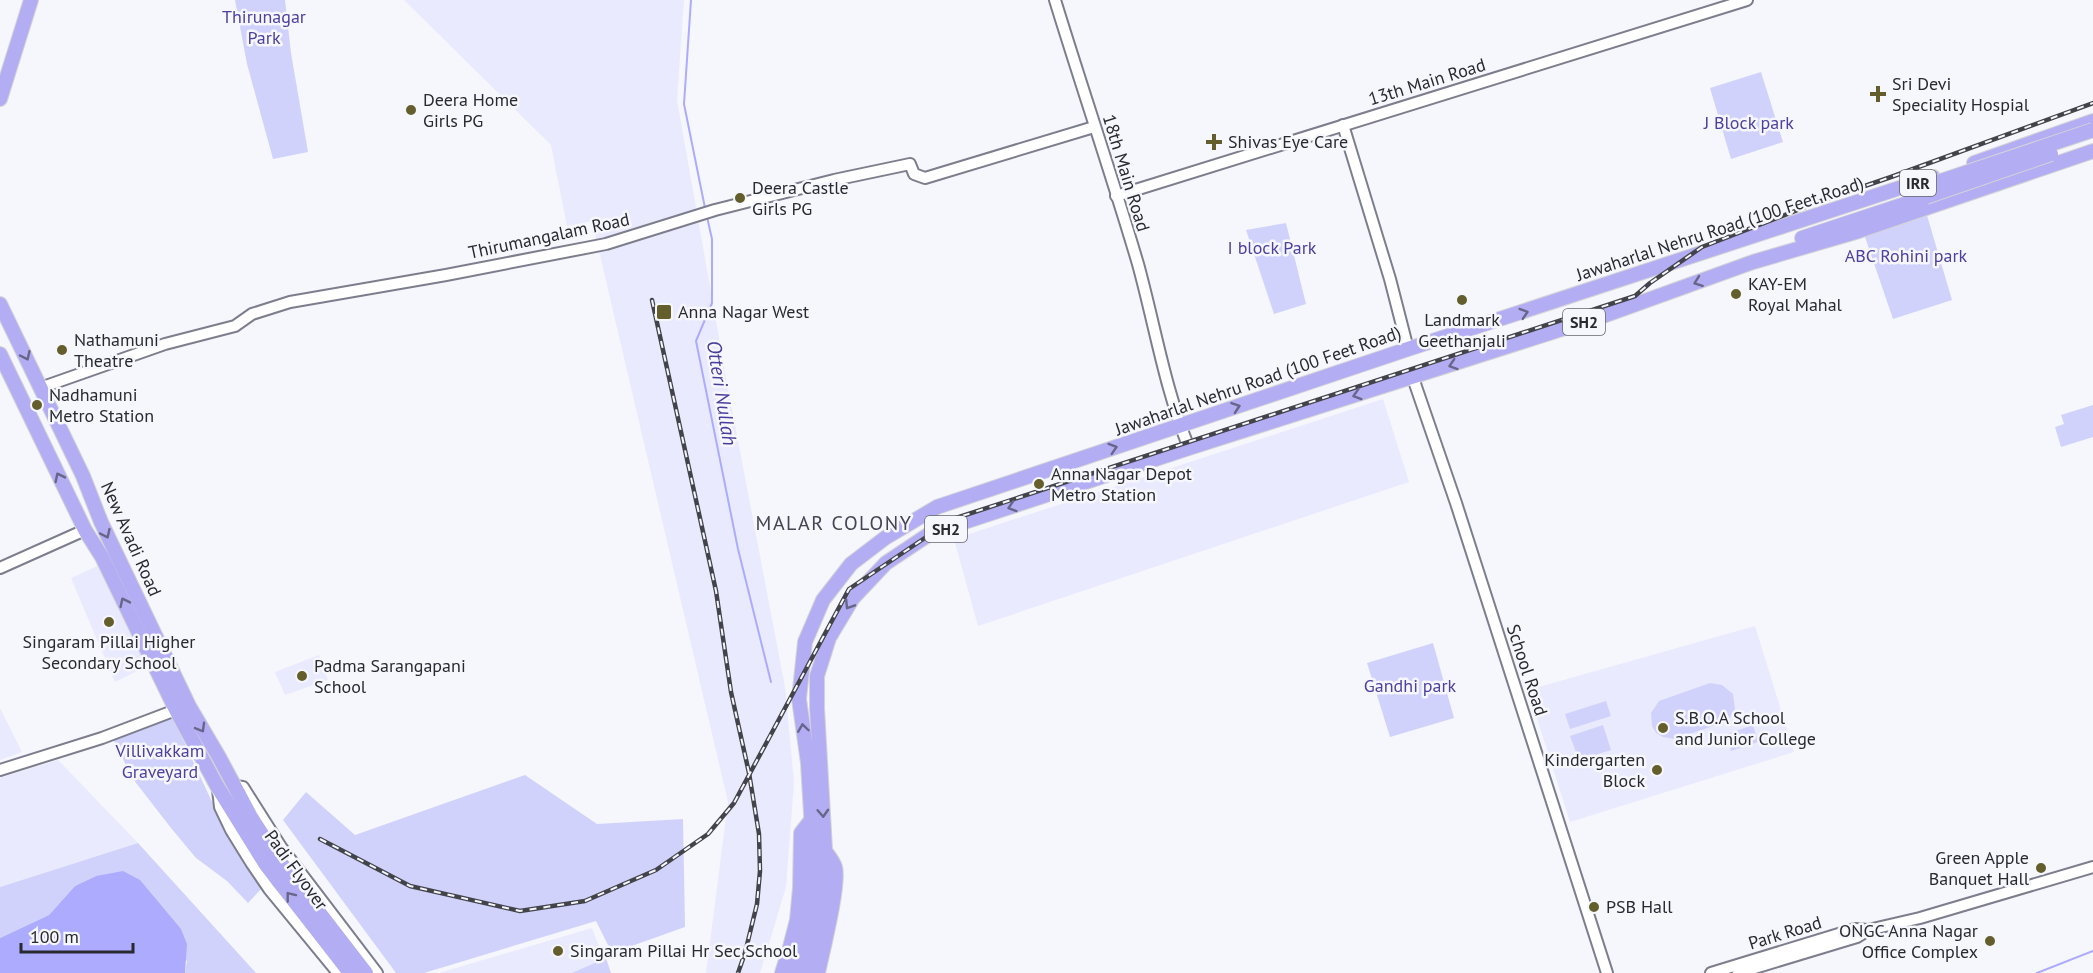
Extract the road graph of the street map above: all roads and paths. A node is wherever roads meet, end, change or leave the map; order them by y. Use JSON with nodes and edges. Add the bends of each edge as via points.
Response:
{"nodes":[{"id":1,"x":25,"y":0,"type":"edge"},
{"id":2,"x":31,"y":0,"type":"edge"},
{"id":3,"x":1054,"y":0,"type":"edge"},
{"id":4,"x":1747,"y":0,"type":"edge"},
{"id":5,"x":0,"y":78,"type":"edge"},
{"id":6,"x":0,"y":99,"type":"edge"},
{"id":7,"x":1344,"y":125,"type":"junction"},
{"id":8,"x":2093,"y":125,"type":"edge"},
{"id":9,"x":1094,"y":127,"type":"junction"},
{"id":10,"x":2093,"y":140,"type":"edge"},
{"id":11,"x":2036,"y":141,"type":"junction"},
{"id":12,"x":2093,"y":151,"type":"edge"},
{"id":13,"x":2044,"y":167,"type":"junction"},
{"id":14,"x":1924,"y":192,"type":"junction"},
{"id":15,"x":1116,"y":196,"type":"junction"},
{"id":16,"x":1743,"y":240,"type":"junction"},
{"id":17,"x":1753,"y":262,"type":"junction"},
{"id":18,"x":0,"y":304,"type":"edge"},
{"id":19,"x":1408,"y":349,"type":"junction"},
{"id":20,"x":0,"y":354,"type":"edge"},
{"id":21,"x":1413,"y":378,"type":"junction"},
{"id":22,"x":40,"y":388,"type":"junction"},
{"id":23,"x":1180,"y":426,"type":"junction"},
{"id":24,"x":1189,"y":448,"type":"junction"},
{"id":25,"x":84,"y":530,"type":"junction"},
{"id":26,"x":0,"y":568,"type":"edge"},
{"id":27,"x":189,"y":706,"type":"junction"},
{"id":28,"x":175,"y":708,"type":"junction"},
{"id":29,"x":0,"y":770,"type":"edge"},
{"id":30,"x":217,"y":786,"type":"junction"},
{"id":31,"x":234,"y":786,"type":"junction"},
{"id":32,"x":236,"y":804,"type":"junction"},
{"id":33,"x":812,"y":819,"type":"junction"},
{"id":34,"x":825,"y":849,"type":"junction"},
{"id":35,"x":2093,"y":867,"type":"edge"},
{"id":36,"x":835,"y":874,"type":"junction"},
{"id":37,"x":1868,"y":930,"type":"junction"},
{"id":38,"x":338,"y":973,"type":"edge"},
{"id":39,"x":350,"y":973,"type":"edge"},
{"id":40,"x":366,"y":973,"type":"edge"},
{"id":41,"x":377,"y":973,"type":"edge"},
{"id":42,"x":782,"y":973,"type":"edge"},
{"id":43,"x":792,"y":973,"type":"edge"},
{"id":44,"x":805,"y":973,"type":"edge"},
{"id":45,"x":818,"y":973,"type":"edge"},
{"id":46,"x":825,"y":973,"type":"edge"},
{"id":47,"x":1607,"y":973,"type":"edge"},
{"id":48,"x":1711,"y":973,"type":"edge"},
{"id":49,"x":1738,"y":973,"type":"edge"}],
"edges":[{"from":1,"to":5,"type":"main road"},
{"from":2,"to":6,"type":"main road"},
{"from":3,"to":9,"type":"street","name":"18th Main Road"},
{"from":4,"to":7,"type":"street","name":"13th Main Road"},
{"from":7,"to":15,"type":"street","name":"13th Main Road"},
{"from":7,"to":19,"type":"street"},
{"from":8,"to":11,"type":"main road","name":"Jawaharlal Nehru Road (100 Feet Road)","number":"IRR"},
{"from":8,"to":14,"type":"main road","number":"SH2","bridge":true},
{"from":9,"to":15,"type":"street","name":"18th Main Road"},
{"from":9,"to":22,"type":"street","name":"Thirumangalam Road","via":[[925,178],[914,174],[910,164],[715,210],[606,244],[290,302],[252,314],[235,326],[165,344]]},
{"from":10,"to":14,"type":"main road","number":"SH2","bridge":true},
{"from":11,"to":13,"type":"main road"},
{"from":11,"to":16,"type":"main road","name":"Jawaharlal Nehru Road (100 Feet Road)","number":"IRR"},
{"from":12,"to":13,"type":"main road","number":"IRR"},
{"from":13,"to":17,"type":"main road","number":"IRR","via":[[1859,231]]},
{"from":14,"to":16,"type":"main road","number":"SH2","via":[[1762,241]]},
{"from":14,"to":17,"type":"main road","number":"SH2","via":[[1762,252]]},
{"from":15,"to":23,"type":"street","name":"18th Main Road"},
{"from":19,"to":16,"type":"main road","name":"Jawaharlal Nehru Road (100 Feet Road)","number":"SH2","one_way":true},
{"from":17,"to":21,"type":"main road","number":"SH2","one_way":true},
{"from":18,"to":22,"type":"main road","name":"New Avadi Road","one_way":true},
{"from":23,"to":19,"type":"main road","name":"Jawaharlal Nehru Road (100 Feet Road)","number":"SH2","one_way":true},
{"from":25,"to":20,"type":"main road","name":"New Avadi Road","one_way":true},
{"from":21,"to":24,"type":"main road","number":"SH2","one_way":true},
{"from":21,"to":47,"type":"street","name":"School Road"},
{"from":22,"to":27,"type":"main road","name":"New Avadi Road","one_way":true},
{"from":23,"to":24,"type":"street","name":"18th Main Road"},
{"from":33,"to":23,"type":"main road","name":"Jawaharlal Nehru Road (100 Feet Road)","number":"SH2","one_way":true,"via":[[799,699],[805,642],[823,600],[851,564],[937,507]]},
{"from":24,"to":34,"type":"main road","number":"SH2","one_way":true,"via":[[931,533],[886,563],[853,598],[829,638],[817,676]]},
{"from":25,"to":26,"type":"street"},
{"from":28,"to":25,"type":"main road","name":"New Avadi Road","one_way":true,"via":[[102,558]]},
{"from":27,"to":28,"type":"street"},
{"from":27,"to":31,"type":"main road","name":"New Avadi Road","one_way":true},
{"from":28,"to":29,"type":"street","via":[[102,738]]},
{"from":28,"to":30,"type":"main road","name":"New Avadi Road"},
{"from":30,"to":32,"type":"main road","name":"Padi Flyover"},
{"from":30,"to":38,"type":"street","via":[[220,807],[252,864]]},
{"from":31,"to":32,"type":"main road","name":"Padi Flyover"},
{"from":31,"to":41,"type":"street","via":[[243,787],[281,847]]},
{"from":39,"to":32,"type":"main road","name":"Padi Flyover","one_way":true,"via":[[266,865]]},
{"from":32,"to":40,"type":"main road","name":"Padi Flyover"},
{"from":33,"to":42,"type":"main road","via":[[801,833],[796,920]]},
{"from":33,"to":43,"type":"main road","name":"Jawaharlal Nehru Road (100 Feet Road)","number":"SH2","via":[[811,894]]},
{"from":34,"to":36,"type":"main road"},
{"from":34,"to":44,"type":"main road","number":"SH2","via":[[819,916]]},
{"from":35,"to":37,"type":"street","name":"Park Road"},
{"from":36,"to":45,"type":"main road","via":[[830,922]]},
{"from":36,"to":46,"type":"main road","via":[[841,876],[841,904]]},
{"from":37,"to":48,"type":"street","name":"Park Road","via":[[1855,929]]},
{"from":37,"to":49,"type":"street","name":"Park Road","via":[[1857,937]]}]}
